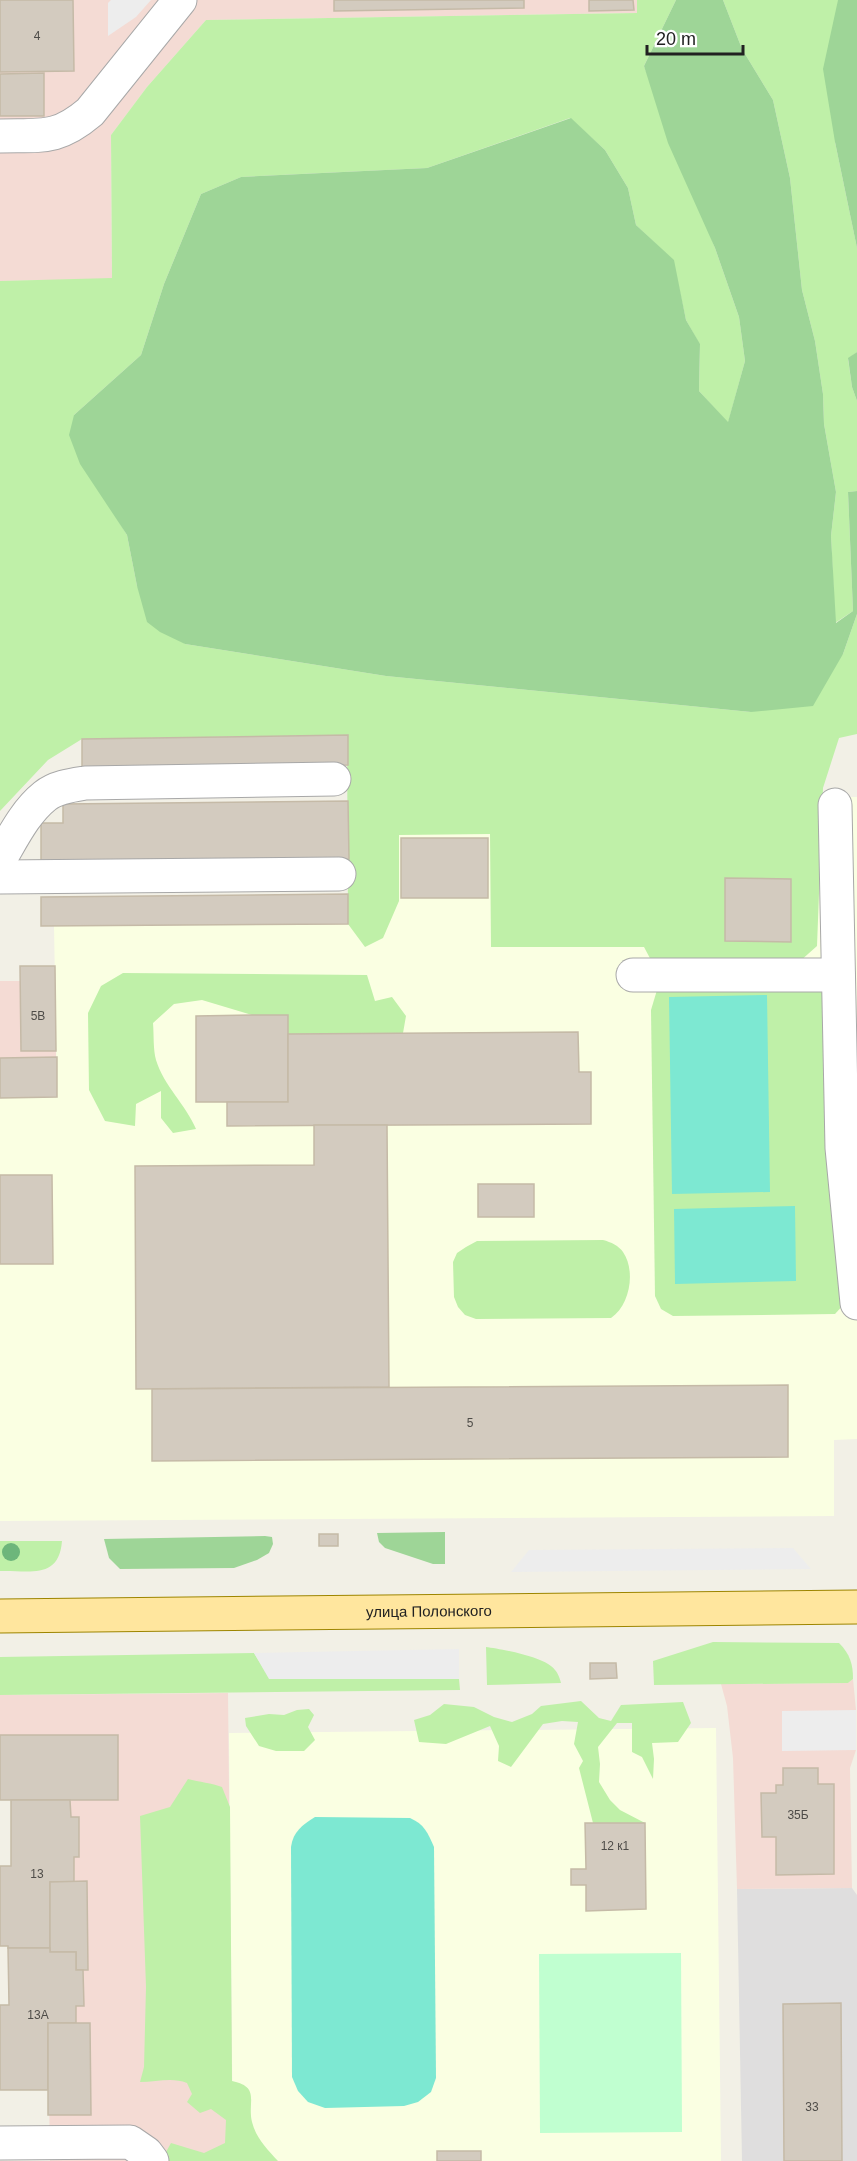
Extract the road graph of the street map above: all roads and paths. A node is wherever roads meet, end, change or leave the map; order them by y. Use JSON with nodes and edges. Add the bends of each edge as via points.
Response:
{"nodes":[{"id":1,"x":180,"y":0,"type":"edge"},
{"id":2,"x":0,"y":135,"type":"edge"},
{"id":3,"x":334,"y":779,"type":"dead end"},
{"id":4,"x":835,"y":805,"type":"dead end"},
{"id":5,"x":0,"y":859,"type":"edge"},
{"id":6,"x":339,"y":874,"type":"dead end"},
{"id":7,"x":0,"y":877,"type":"edge"},
{"id":8,"x":633,"y":975,"type":"dead end"},
{"id":9,"x":838,"y":975,"type":"junction"},
{"id":10,"x":857,"y":1303,"type":"edge"},
{"id":11,"x":857,"y":1607,"type":"edge"},
{"id":12,"x":0,"y":1616,"type":"edge"},
{"id":13,"x":0,"y":2143,"type":"edge"},
{"id":14,"x":152,"y":2161,"type":"edge"}],
"edges":[{"from":1,"to":2,"type":"lane","via":[[90,112],[73,127],[50,135]]},
{"from":3,"to":5,"type":"lane","via":[[63,786],[45,795],[22,822]]},
{"from":4,"to":9,"type":"lane"},
{"from":6,"to":7,"type":"lane"},
{"from":8,"to":9,"type":"lane"},
{"from":9,"to":10,"type":"lane","via":[[842,1148]]},
{"from":11,"to":12,"type":"main road","name":"улица Полонского"},
{"from":13,"to":14,"type":"lane","via":[[130,2142]]}]}
